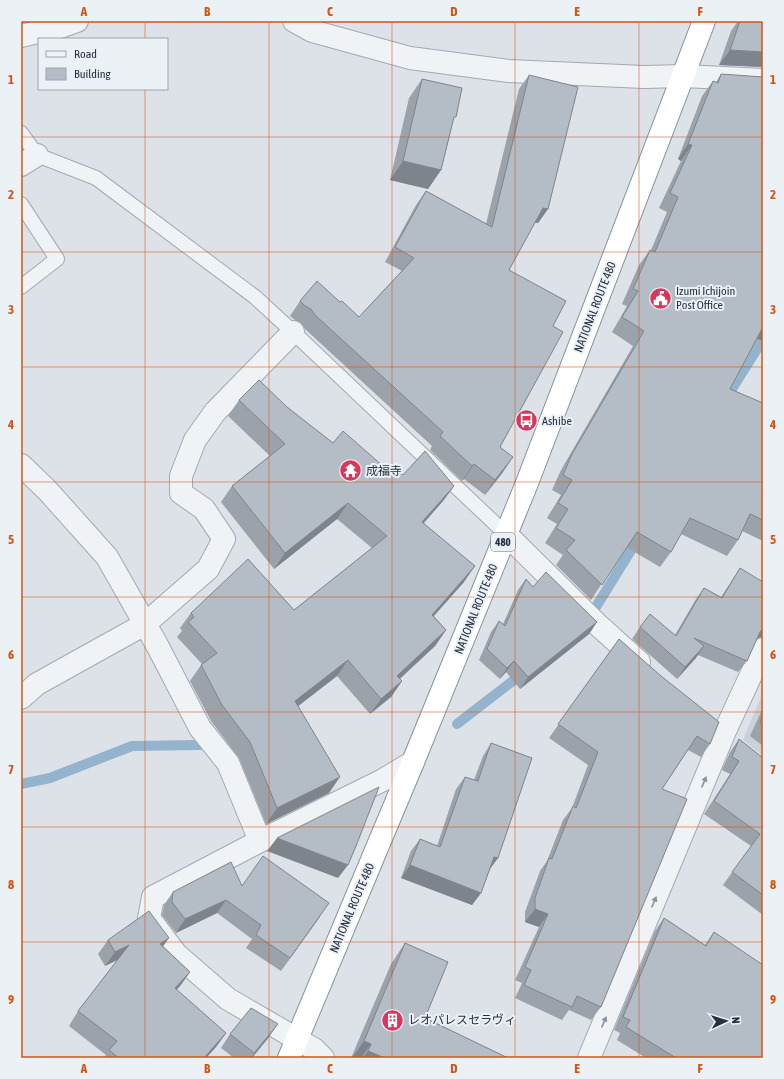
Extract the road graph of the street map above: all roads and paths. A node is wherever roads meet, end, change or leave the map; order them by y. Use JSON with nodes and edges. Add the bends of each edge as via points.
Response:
{"nodes":[{"id":1,"x":77,"y":21,"type":"edge"},
{"id":2,"x":294,"y":21,"type":"edge"},
{"id":3,"x":704,"y":21,"type":"edge"},
{"id":4,"x":21,"y":36,"type":"edge"},
{"id":5,"x":684,"y":76,"type":"junction"},
{"id":6,"x":763,"y":80,"type":"edge"},
{"id":7,"x":21,"y":133,"type":"edge"},
{"id":8,"x":29,"y":160,"type":"edge"},
{"id":9,"x":21,"y":204,"type":"edge"},
{"id":10,"x":21,"y":287,"type":"edge"},
{"id":11,"x":293,"y":332,"type":"junction"},
{"id":12,"x":21,"y":465,"type":"edge"},
{"id":13,"x":506,"y":534,"type":"junction"},
{"id":14,"x":145,"y":624,"type":"junction"},
{"id":15,"x":763,"y":648,"type":"edge"},
{"id":16,"x":654,"y":675,"type":"edge"},
{"id":17,"x":21,"y":698,"type":"edge"},
{"id":18,"x":707,"y":717,"type":"edge"},
{"id":19,"x":725,"y":732,"type":"junction"},
{"id":20,"x":743,"y":746,"type":"edge"},
{"id":21,"x":413,"y":762,"type":"junction"},
{"id":22,"x":260,"y":841,"type":"junction"},
{"id":23,"x":293,"y":1048,"type":"edge"},
{"id":24,"x":323,"y":1058,"type":"edge"},
{"id":25,"x":589,"y":1058,"type":"edge"}],
"edges":[{"from":1,"to":4,"type":"street"},
{"from":2,"to":5,"type":"street","via":[[312,30],[418,59],[509,71],[644,77]]},
{"from":3,"to":5,"type":"highway","name":"NATIONAL ROUTE 480","number":"480"},
{"from":5,"to":6,"type":"street"},
{"from":5,"to":13,"type":"highway","name":"NATIONAL ROUTE 480","number":"480"},
{"from":7,"to":8,"type":"lane"},
{"from":8,"to":11,"type":"lane","via":[[96,178],[255,297]]},
{"from":9,"to":10,"type":"lane","via":[[56,260]]},
{"from":11,"to":13,"type":"lane"},
{"from":11,"to":14,"type":"street","via":[[215,412],[195,440],[181,476],[181,493],[204,509],[224,539],[208,569]]},
{"from":12,"to":14,"type":"street","via":[[107,557]]},
{"from":13,"to":16,"type":"street","via":[[598,625]]},
{"from":13,"to":21,"type":"highway","name":"NATIONAL ROUTE 480","number":"480"},
{"from":14,"to":17,"type":"street","via":[[37,684]]},
{"from":14,"to":22,"type":"street","via":[[200,728],[228,763]]},
{"from":15,"to":19,"type":"street"},
{"from":18,"to":19,"type":"street"},
{"from":19,"to":20,"type":"street"},
{"from":25,"to":19,"type":"street","one_way":true},
{"from":21,"to":22,"type":"street","via":[[384,780]]},
{"from":21,"to":23,"type":"highway","name":"NATIONAL ROUTE 480","number":"480"},
{"from":22,"to":23,"type":"street","via":[[153,897],[149,918],[176,954],[228,999]]},
{"from":23,"to":24,"type":"street","via":[[314,1049]]}]}
